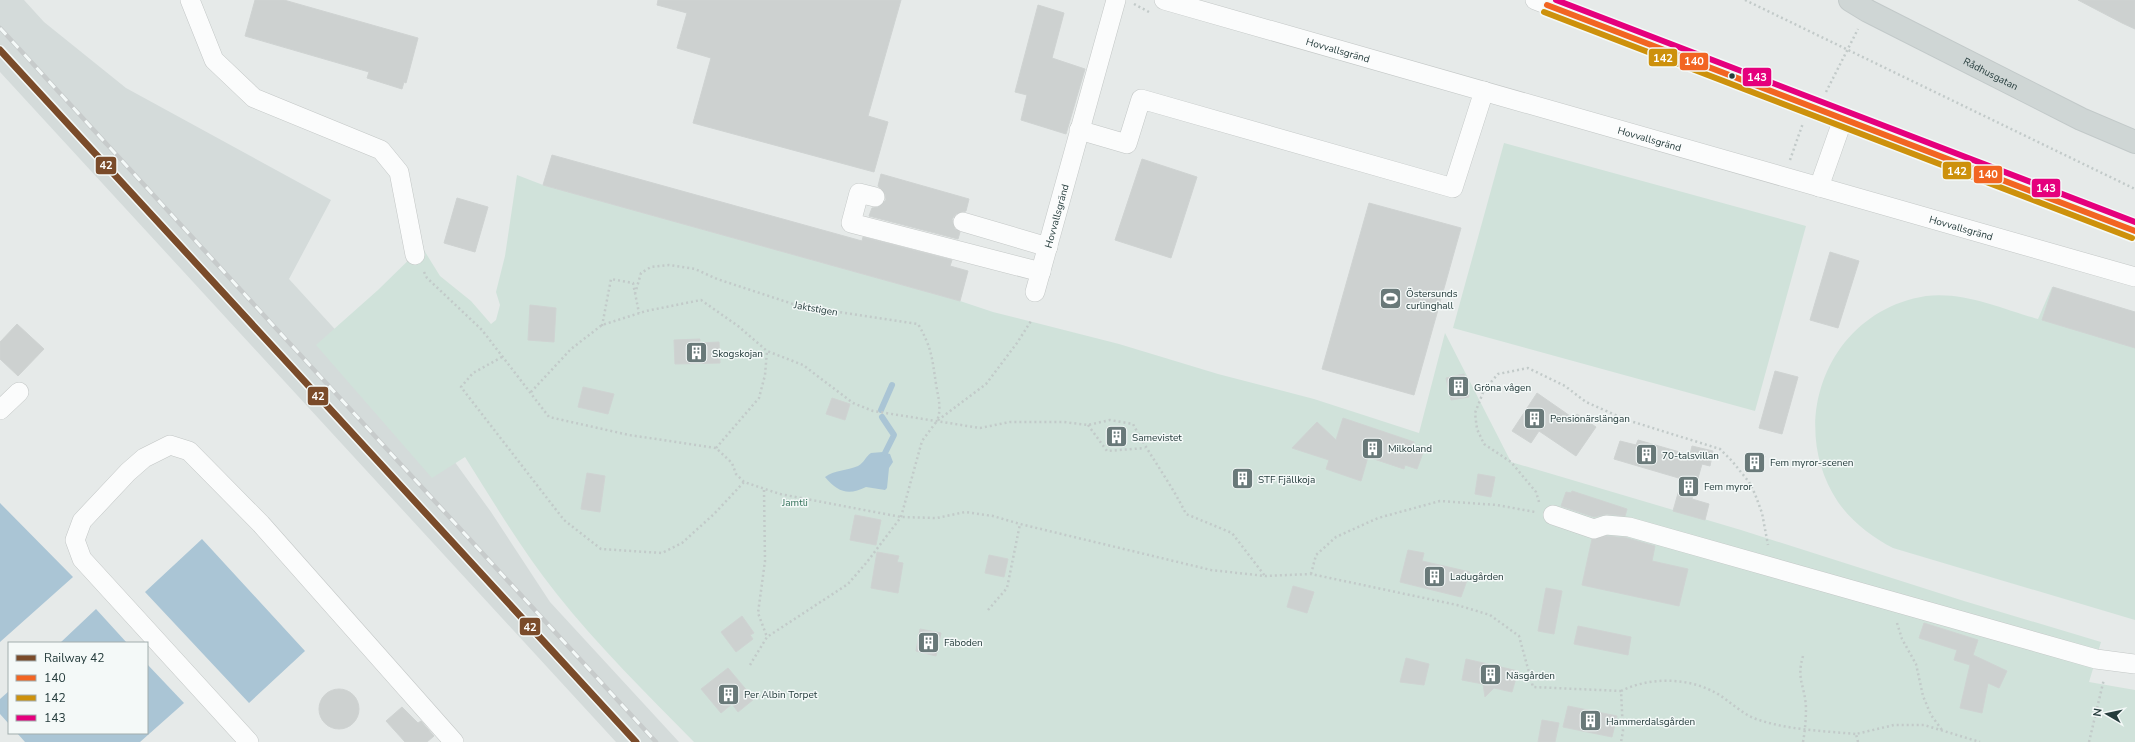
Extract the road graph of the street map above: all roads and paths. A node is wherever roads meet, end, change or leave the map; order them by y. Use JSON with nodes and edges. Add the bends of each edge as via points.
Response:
{"nodes":[{"id":1,"x":190,"y":0,"type":"edge"},
{"id":2,"x":1116,"y":0,"type":"edge"},
{"id":3,"x":1164,"y":0,"type":"edge"},
{"id":4,"x":1745,"y":0,"type":"edge"},
{"id":5,"x":1850,"y":0,"type":"edge"},
{"id":6,"x":1544,"y":2,"type":"edge"},
{"id":7,"x":1484,"y":91,"type":"junction"},
{"id":8,"x":1843,"y":119,"type":"junction"},
{"id":9,"x":1080,"y":130,"type":"junction"},
{"id":10,"x":2135,"y":142,"type":"edge"},
{"id":11,"x":1819,"y":187,"type":"junction"},
{"id":12,"x":2135,"y":189,"type":"edge"},
{"id":13,"x":875,"y":197,"type":"dead end"},
{"id":14,"x":963,"y":222,"type":"dead end"},
{"id":15,"x":2135,"y":231,"type":"edge"},
{"id":16,"x":1048,"y":247,"type":"junction"},
{"id":17,"x":415,"y":255,"type":"joint"},
{"id":18,"x":1041,"y":272,"type":"junction"},
{"id":19,"x":2135,"y":278,"type":"edge"},
{"id":20,"x":1035,"y":292,"type":"dead end"},
{"id":21,"x":635,"y":294,"type":"junction"},
{"id":22,"x":639,"y":313,"type":"junction"},
{"id":23,"x":1031,"y":321,"type":"dead end"},
{"id":24,"x":602,"y":326,"type":"junction"},
{"id":25,"x":767,"y":351,"type":"junction"},
{"id":26,"x":502,"y":357,"type":"junction"},
{"id":27,"x":19,"y":392,"type":"dead end"},
{"id":28,"x":531,"y":392,"type":"junction"},
{"id":29,"x":0,"y":410,"type":"edge"},
{"id":30,"x":937,"y":421,"type":"junction"},
{"id":31,"x":1088,"y":424,"type":"junction"},
{"id":32,"x":716,"y":448,"type":"junction"},
{"id":33,"x":1145,"y":448,"type":"junction"},
{"id":34,"x":744,"y":482,"type":"junction"},
{"id":35,"x":764,"y":490,"type":"junction"},
{"id":36,"x":1543,"y":514,"type":"junction"},
{"id":37,"x":901,"y":517,"type":"junction"},
{"id":38,"x":1020,"y":524,"type":"junction"},
{"id":39,"x":1774,"y":548,"type":"dead end"},
{"id":40,"x":1311,"y":574,"type":"junction"},
{"id":41,"x":1265,"y":576,"type":"junction"},
{"id":42,"x":1881,"y":598,"type":"junction"},
{"id":43,"x":988,"y":610,"type":"dead end"},
{"id":44,"x":767,"y":637,"type":"junction"},
{"id":45,"x":1803,"y":656,"type":"dead end"},
{"id":46,"x":750,"y":664,"type":"dead end"},
{"id":47,"x":2135,"y":664,"type":"edge"},
{"id":48,"x":2103,"y":684,"type":"dead end"},
{"id":49,"x":1621,"y":692,"type":"junction"},
{"id":50,"x":1805,"y":730,"type":"junction"},
{"id":51,"x":1942,"y":730,"type":"junction"},
{"id":52,"x":1856,"y":734,"type":"junction"},
{"id":53,"x":249,"y":742,"type":"edge"},
{"id":54,"x":454,"y":742,"type":"edge"},
{"id":55,"x":1620,"y":742,"type":"edge"},
{"id":56,"x":1803,"y":742,"type":"edge"},
{"id":57,"x":1858,"y":742,"type":"edge"},
{"id":58,"x":1980,"y":742,"type":"edge"},
{"id":59,"x":2089,"y":742,"type":"edge"}],
"edges":[{"from":1,"to":17,"type":"street","via":[[214,60],[254,98],[381,150],[399,172]]},
{"from":2,"to":9,"type":"street","name":"Hovvallsgränd"},
{"from":3,"to":7,"type":"street","name":"Hovvallsgränd"},
{"from":4,"to":12,"type":"path"},
{"from":5,"to":10,"type":"main road","name":"Rådhusgatan","via":[[2081,119]]},
{"from":6,"to":8,"type":"street"},
{"from":7,"to":9,"type":"street","via":[[1453,188],[1141,100],[1127,144]]},
{"from":7,"to":11,"type":"street","name":"Hovvallsgränd"},
{"from":8,"to":11,"type":"street"},
{"from":8,"to":15,"type":"street"},
{"from":9,"to":16,"type":"street","name":"Hovvallsgränd"},
{"from":11,"to":19,"type":"street","name":"Hovvallsgränd"},
{"from":13,"to":18,"type":"street","via":[[859,193],[851,223]]},
{"from":14,"to":16,"type":"street"},
{"from":16,"to":18,"type":"street","name":"Hovvallsgränd"},
{"from":17,"to":26,"type":"path","via":[[428,278],[482,330]]},
{"from":18,"to":20,"type":"street","name":"Hovvallsgränd"},
{"from":21,"to":22,"type":"path"},
{"from":21,"to":24,"type":"path","via":[[632,283],[610,279]]},
{"from":21,"to":30,"type":"path","name":"Jaktstigen","via":[[641,273],[651,267],[669,265],[695,269],[717,279],[799,306],[918,324],[927,340],[935,365],[941,412]]},
{"from":22,"to":24,"type":"path"},
{"from":22,"to":25,"type":"path","via":[[701,300],[738,326]]},
{"from":23,"to":30,"type":"path","via":[[986,384]]},
{"from":24,"to":28,"type":"path","via":[[571,349]]},
{"from":25,"to":30,"type":"path","via":[[803,365],[853,403],[873,411]]},
{"from":25,"to":32,"type":"path","via":[[765,375],[758,398]]},
{"from":26,"to":28,"type":"path"},
{"from":26,"to":34,"type":"path","via":[[473,373],[461,387],[564,520],[601,549],[662,553],[682,543]]},
{"from":27,"to":29,"type":"street"},
{"from":28,"to":32,"type":"path","via":[[549,417],[630,435]]},
{"from":30,"to":31,"type":"path","via":[[980,428],[1010,422]]},
{"from":30,"to":37,"type":"path","via":[[922,441]]},
{"from":31,"to":33,"type":"path","via":[[1107,451]]},
{"from":31,"to":33,"type":"path","via":[[1110,420],[1133,424]]},
{"from":32,"to":34,"type":"path","via":[[732,463],[736,474]]},
{"from":33,"to":41,"type":"path","via":[[1186,514],[1232,533]]},
{"from":34,"to":35,"type":"path"},
{"from":35,"to":37,"type":"path"},
{"from":35,"to":44,"type":"path","via":[[765,561],[758,613]]},
{"from":36,"to":39,"type":"path","via":[[1536,492],[1511,462],[1484,444],[1476,429],[1475,413],[1484,390],[1498,374],[1528,368],[1565,386],[1586,402],[1627,420],[1720,449],[1749,482],[1762,513],[1768,546]]},
{"from":36,"to":40,"type":"path","via":[[1497,505],[1440,501],[1378,518],[1336,537],[1316,555]]},
{"from":36,"to":42,"type":"street","via":[[1594,529],[1606,525],[1629,527]]},
{"from":37,"to":38,"type":"path","via":[[937,518],[965,512],[993,516]]},
{"from":37,"to":44,"type":"path","via":[[848,584]]},
{"from":38,"to":41,"type":"path","via":[[1211,570]]},
{"from":38,"to":43,"type":"path","via":[[1007,588]]},
{"from":40,"to":41,"type":"path"},
{"from":40,"to":49,"type":"path","via":[[1457,605],[1490,615],[1519,636],[1533,687]]},
{"from":42,"to":47,"type":"street","via":[[2096,659]]},
{"from":42,"to":51,"type":"path","via":[[1890,606],[1895,616],[1902,639],[1916,664],[1930,716]]},
{"from":44,"to":46,"type":"path"},
{"from":45,"to":50,"type":"path","via":[[1800,681],[1806,708]]},
{"from":48,"to":59,"type":"path"},
{"from":49,"to":50,"type":"path","via":[[1630,687],[1670,679],[1709,690],[1758,720]]},
{"from":49,"to":55,"type":"path","via":[[1623,731]]},
{"from":50,"to":52,"type":"path"},
{"from":50,"to":56,"type":"path"},
{"from":51,"to":52,"type":"path","via":[[1924,724],[1894,725]]},
{"from":51,"to":58,"type":"path"},
{"from":52,"to":57,"type":"path"},
{"from":53,"to":54,"type":"street","via":[[82,559],[75,540],[82,521],[128,472],[144,458],[170,445],[190,451],[261,524]]}]}
